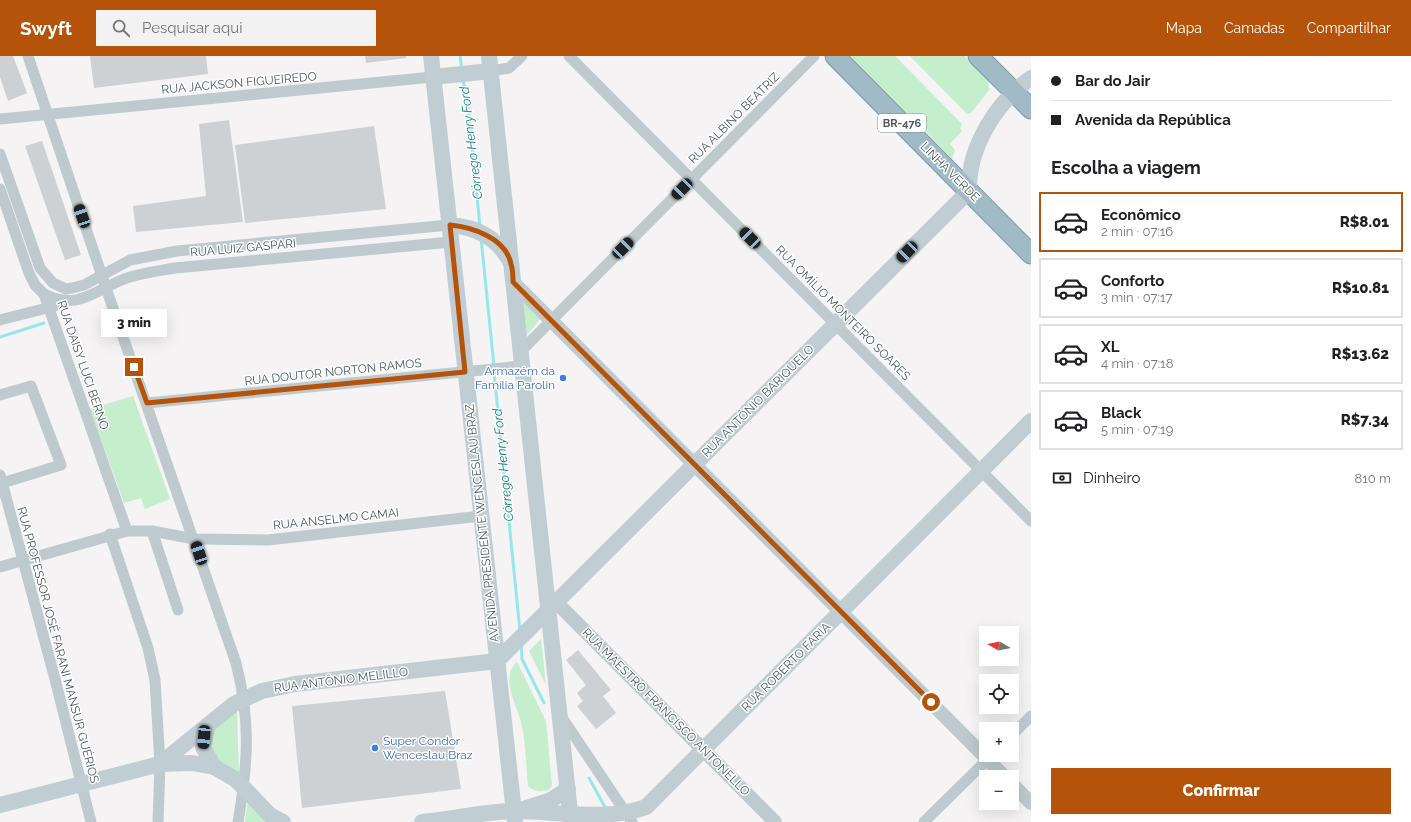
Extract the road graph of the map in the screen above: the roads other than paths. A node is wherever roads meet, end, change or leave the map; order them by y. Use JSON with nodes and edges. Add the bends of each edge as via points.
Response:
{"nodes":[{"id":1,"x":28,"y":56,"type":"edge"},
{"id":2,"x":431,"y":56,"type":"edge"},
{"id":3,"x":522,"y":56,"type":"edge"},
{"id":4,"x":569,"y":56,"type":"edge"},
{"id":5,"x":814,"y":56,"type":"edge"},
{"id":6,"x":835,"y":56,"type":"edge"},
{"id":7,"x":978,"y":56,"type":"edge"},
{"id":8,"x":487,"y":66,"type":"edge"},
{"id":9,"x":438,"y":77,"type":"junction"},
{"id":10,"x":1031,"y":78,"type":"edge"},
{"id":11,"x":1014,"y":92,"type":"junction"},
{"id":12,"x":1031,"y":109,"type":"edge"},
{"id":13,"x":48,"y":114,"type":"junction"},
{"id":14,"x":0,"y":119,"type":"edge"},
{"id":15,"x":0,"y":154,"type":"edge"},
{"id":16,"x":691,"y":179,"type":"junction"},
{"id":17,"x":0,"y":189,"type":"edge"},
{"id":18,"x":968,"y":191,"type":"junction"},
{"id":19,"x":453,"y":226,"type":"junction"},
{"id":20,"x":451,"y":242,"type":"junction"},
{"id":21,"x":1031,"y":254,"type":"edge"},
{"id":22,"x":507,"y":256,"type":"junction"},
{"id":23,"x":102,"y":275,"type":"junction"},
{"id":24,"x":513,"y":282,"type":"junction"},
{"id":25,"x":106,"y":288,"type":"junction"},
{"id":26,"x":44,"y":294,"type":"junction"},
{"id":27,"x":69,"y":302,"type":"junction"},
{"id":28,"x":49,"y":307,"type":"junction"},
{"id":29,"x":0,"y":320,"type":"edge"},
{"id":30,"x":551,"y":320,"type":"junction"},
{"id":31,"x":835,"y":324,"type":"junction"},
{"id":32,"x":522,"y":359,"type":"junction"},
{"id":33,"x":470,"y":371,"type":"junction"},
{"id":34,"x":0,"y":395,"type":"edge"},
{"id":35,"x":147,"y":403,"type":"junction"},
{"id":36,"x":1031,"y":421,"type":"edge"},
{"id":37,"x":695,"y":464,"type":"junction"},
{"id":38,"x":981,"y":471,"type":"junction"},
{"id":39,"x":1,"y":479,"type":"edge"},
{"id":40,"x":481,"y":516,"type":"junction"},
{"id":41,"x":1031,"y":521,"type":"edge"},
{"id":42,"x":127,"y":530,"type":"junction"},
{"id":43,"x":152,"y":531,"type":"junction"},
{"id":44,"x":110,"y":534,"type":"junction"},
{"id":45,"x":194,"y":539,"type":"junction"},
{"id":46,"x":23,"y":560,"type":"junction"},
{"id":47,"x":0,"y":567,"type":"edge"},
{"id":48,"x":178,"y":610,"type":"dead end"},
{"id":49,"x":547,"y":611,"type":"junction"},
{"id":50,"x":841,"y":612,"type":"junction"},
{"id":51,"x":497,"y":661,"type":"junction"},
{"id":52,"x":244,"y":698,"type":"junction"},
{"id":53,"x":560,"y":714,"type":"junction"},
{"id":54,"x":1031,"y":716,"type":"edge"},
{"id":55,"x":208,"y":725,"type":"junction"},
{"id":56,"x":1019,"y":728,"type":"edge"},
{"id":57,"x":979,"y":746,"type":"edge"},
{"id":58,"x":703,"y":750,"type":"junction"},
{"id":59,"x":985,"y":762,"type":"edge"},
{"id":60,"x":994,"y":762,"type":"edge"},
{"id":61,"x":160,"y":764,"type":"junction"},
{"id":62,"x":214,"y":767,"type":"junction"},
{"id":63,"x":1000,"y":770,"type":"edge"},
{"id":64,"x":82,"y":784,"type":"junction"},
{"id":65,"x":244,"y":786,"type":"junction"},
{"id":66,"x":568,"y":789,"type":"junction"},
{"id":67,"x":1019,"y":791,"type":"edge"},
{"id":68,"x":1031,"y":803,"type":"edge"},
{"id":69,"x":0,"y":805,"type":"edge"},
{"id":70,"x":514,"y":817,"type":"edge"},
{"id":71,"x":571,"y":819,"type":"edge"},
{"id":72,"x":630,"y":819,"type":"edge"},
{"id":73,"x":601,"y":821,"type":"edge"},
{"id":74,"x":91,"y":822,"type":"edge"},
{"id":75,"x":158,"y":822,"type":"edge"},
{"id":76,"x":238,"y":822,"type":"edge"},
{"id":77,"x":283,"y":822,"type":"edge"},
{"id":78,"x":422,"y":822,"type":"edge"},
{"id":79,"x":775,"y":822,"type":"edge"},
{"id":80,"x":924,"y":822,"type":"edge"}],
"edges":[{"from":1,"to":13,"type":"street"},
{"from":2,"to":9,"type":"main road","name":"AVENIDA PRESIDENTE WENCESLAU BRAZ"},
{"from":3,"to":8,"type":"street","via":[[509,68]]},
{"from":4,"to":16,"type":"street","name":"RUA OMÍLIO MONTEIRO SOARES"},
{"from":5,"to":16,"type":"street","name":"RUA ALBINO BEATRIZ"},
{"from":6,"to":18,"type":"highway","name":"LINHA VERDE","number":"BR-476"},
{"from":7,"to":11,"type":"highway"},
{"from":8,"to":9,"type":"main road"},
{"from":8,"to":22,"type":"main road"},
{"from":9,"to":13,"type":"street","name":"RUA JACKSON FIGUEIREDO"},
{"from":9,"to":19,"type":"main road","name":"AVENIDA PRESIDENTE WENCESLAU BRAZ"},
{"from":10,"to":11,"type":"main road"},
{"from":11,"to":12,"type":"highway"},
{"from":11,"to":18,"type":"main road","via":[[999,109],[981,137],[970,166]]},
{"from":13,"to":14,"type":"street","name":"RUA JACKSON FIGUEIREDO"},
{"from":13,"to":23,"type":"street"},
{"from":15,"to":23,"type":"street","name":"RUA LUIZ GASPARI","via":[[44,275],[53,283],[66,288],[84,285]]},
{"from":16,"to":30,"type":"street","name":"RUA ALBINO BEATRIZ"},
{"from":16,"to":31,"type":"street","name":"RUA OMÍLIO MONTEIRO SOARES"},
{"from":17,"to":26,"type":"street","name":"RUA DAISY LUCI BERNO","via":[[29,274]]},
{"from":18,"to":21,"type":"highway","name":"LINHA VERDE","number":"BR-476"},
{"from":18,"to":31,"type":"main road","name":"RUA ANTÔNIO BARIQUELO"},
{"from":19,"to":20,"type":"main road","name":"AVENIDA PRESIDENTE WENCESLAU BRAZ"},
{"from":19,"to":22,"type":"main road","via":[[474,229],[490,237]]},
{"from":19,"to":23,"type":"street","name":"RUA LUIZ GASPARI","via":[[178,251],[130,260]]},
{"from":20,"to":25,"type":"street","name":"RUA LUIZ GASPARI","via":[[175,268],[135,276]]},
{"from":20,"to":33,"type":"main road","name":"AVENIDA PRESIDENTE WENCESLAU BRAZ"},
{"from":22,"to":24,"type":"main road"},
{"from":23,"to":25,"type":"street"},
{"from":24,"to":30,"type":"street"},
{"from":24,"to":32,"type":"main road"},
{"from":25,"to":27,"type":"street","name":"RUA LUIZ GASPARI","via":[[81,300]]},
{"from":25,"to":35,"type":"street"},
{"from":26,"to":27,"type":"street"},
{"from":26,"to":28,"type":"street","name":"RUA DAISY LUCI BERNO"},
{"from":27,"to":28,"type":"street","name":"RUA LUIZ GASPARI"},
{"from":28,"to":29,"type":"street","name":"RUA LUIZ GASPARI"},
{"from":28,"to":42,"type":"street","name":"RUA DAISY LUCI BERNO"},
{"from":30,"to":32,"type":"street","name":"RUA ALBINO BEATRIZ"},
{"from":30,"to":37,"type":"street"},
{"from":31,"to":37,"type":"main road","name":"RUA ANTÔNIO BARIQUELO"},
{"from":31,"to":38,"type":"street","name":"RUA OMÍLIO MONTEIRO SOARES"},
{"from":32,"to":33,"type":"street","name":"RUA DOUTOR NORTON RAMOS","via":[[506,367]]},
{"from":32,"to":49,"type":"main road"},
{"from":33,"to":35,"type":"street","name":"RUA DOUTOR NORTON RAMOS"},
{"from":33,"to":40,"type":"main road","name":"AVENIDA PRESIDENTE WENCESLAU BRAZ"},
{"from":34,"to":39,"type":"street","via":[[31,386],[61,465]]},
{"from":35,"to":45,"type":"street"},
{"from":36,"to":38,"type":"main road","name":"RUA ROBERTO FARIA"},
{"from":37,"to":49,"type":"main road","name":"RUA ANTÔNIO BARIQUELO"},
{"from":37,"to":50,"type":"street"},
{"from":38,"to":41,"type":"street","name":"RUA OMÍLIO MONTEIRO SOARES"},
{"from":38,"to":50,"type":"main road","name":"RUA ROBERTO FARIA"},
{"from":39,"to":46,"type":"street","name":"RUA PROFESSOR JOSÉ FARANI MANSUR GUÉRIOS"},
{"from":40,"to":45,"type":"street","name":"RUA ANSELMO CAMAI","via":[[268,540]]},
{"from":40,"to":51,"type":"main road","name":"AVENIDA PRESIDENTE WENCESLAU BRAZ"},
{"from":42,"to":43,"type":"street","name":"RUA ANSELMO CAMAI"},
{"from":42,"to":44,"type":"street","name":"RUA ANSELMO CAMAI"},
{"from":43,"to":45,"type":"street","name":"RUA ANSELMO CAMAI"},
{"from":43,"to":48,"type":"street"},
{"from":44,"to":46,"type":"street","name":"RUA ANSELMO CAMAI"},
{"from":44,"to":61,"type":"street","via":[[152,663]]},
{"from":45,"to":52,"type":"street","via":[[229,638]]},
{"from":46,"to":47,"type":"street","name":"RUA ANSELMO CAMAI"},
{"from":46,"to":64,"type":"street","name":"RUA PROFESSOR JOSÉ FARANI MANSUR GUÉRIOS"},
{"from":49,"to":51,"type":"main road","name":"RUA ANTÔNIO BARIQUELO"},
{"from":49,"to":53,"type":"main road"},
{"from":49,"to":58,"type":"street","name":"RUA MAESTRO FRANCISCO ANTONELLO"},
{"from":50,"to":57,"type":"street"},
{"from":50,"to":58,"type":"main road","name":"RUA ROBERTO FARIA"},
{"from":51,"to":52,"type":"main road","name":"RUA ANTÔNIO MELILLO","via":[[295,684]]},
{"from":51,"to":70,"type":"main road","name":"AVENIDA PRESIDENTE WENCESLAU BRAZ"},
{"from":52,"to":55,"type":"main road","name":"RUA ANTÔNIO MELILLO"},
{"from":52,"to":65,"type":"street","via":[[247,746]]},
{"from":53,"to":66,"type":"main road"},
{"from":53,"to":72,"type":"street"},
{"from":54,"to":56,"type":"street"},
{"from":55,"to":61,"type":"main road","name":"RUA ANTÔNIO MELILLO"},
{"from":55,"to":62,"type":"main road","via":[[203,747]]},
{"from":58,"to":72,"type":"main road","name":"RUA ROBERTO FARIA","via":[[646,807]]},
{"from":58,"to":79,"type":"street","name":"RUA MAESTRO FRANCISCO ANTONELLO"},
{"from":59,"to":80,"type":"street"},
{"from":60,"to":63,"type":"street"},
{"from":61,"to":62,"type":"main road","via":[[192,763]]},
{"from":61,"to":64,"type":"main road"},
{"from":61,"to":75,"type":"street"},
{"from":62,"to":65,"type":"main road"},
{"from":64,"to":69,"type":"main road"},
{"from":64,"to":74,"type":"street","name":"RUA PROFESSOR JOSÉ FARANI MANSUR GUÉRIOS"},
{"from":65,"to":76,"type":"street"},
{"from":65,"to":77,"type":"main road","via":[[263,808]]},
{"from":66,"to":70,"type":"main road"},
{"from":66,"to":71,"type":"main road"},
{"from":67,"to":68,"type":"street"},
{"from":70,"to":71,"type":"main road","name":"RUA ROBERTO FARIA"},
{"from":70,"to":78,"type":"main road"},
{"from":71,"to":73,"type":"main road","name":"RUA ROBERTO FARIA"},
{"from":72,"to":73,"type":"main road","name":"RUA ROBERTO FARIA"}]}
